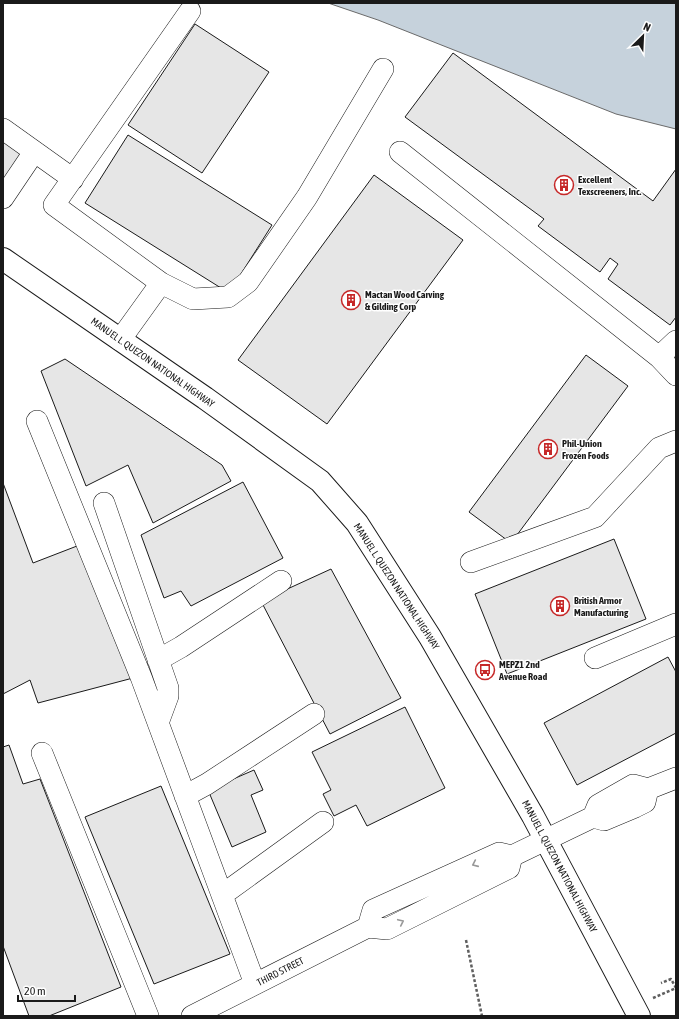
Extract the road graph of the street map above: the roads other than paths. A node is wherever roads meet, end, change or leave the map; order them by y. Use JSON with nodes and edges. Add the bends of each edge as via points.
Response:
{"nodes":[{"id":1,"x":190,"y":11,"type":"dead end"},
{"id":2,"x":382,"y":69,"type":"dead end"},
{"id":3,"x":3,"y":129,"type":"edge"},
{"id":4,"x":34,"y":152,"type":"junction"},
{"id":5,"x":400,"y":152,"type":"dead end"},
{"id":6,"x":73,"y":179,"type":"junction"},
{"id":7,"x":3,"y":198,"type":"edge"},
{"id":8,"x":3,"y":259,"type":"edge"},
{"id":9,"x":161,"y":283,"type":"junction"},
{"id":10,"x":120,"y":340,"type":"junction"},
{"id":11,"x":676,"y":341,"type":"edge"},
{"id":12,"x":659,"y":357,"type":"junction"},
{"id":13,"x":676,"y":376,"type":"edge"},
{"id":14,"x":37,"y":421,"type":"dead end"},
{"id":15,"x":676,"y":441,"type":"edge"},
{"id":16,"x":104,"y":503,"type":"dead end"},
{"id":17,"x":471,"y":562,"type":"dead end"},
{"id":18,"x":281,"y":581,"type":"dead end"},
{"id":19,"x":676,"y":624,"type":"edge"},
{"id":20,"x":595,"y":658,"type":"dead end"},
{"id":21,"x":158,"y":660,"type":"junction"},
{"id":22,"x":314,"y":714,"type":"dead end"},
{"id":23,"x":158,"y":723,"type":"junction"},
{"id":24,"x":42,"y":753,"type":"dead end"},
{"id":25,"x":676,"y":778,"type":"edge"},
{"id":26,"x":185,"y":796,"type":"junction"},
{"id":27,"x":323,"y":822,"type":"dead end"},
{"id":28,"x":546,"y":839,"type":"junction"},
{"id":29,"x":222,"y":895,"type":"junction"},
{"id":30,"x":255,"y":984,"type":"junction"},
{"id":31,"x":637,"y":1011,"type":"edge"},
{"id":32,"x":148,"y":1016,"type":"edge"},
{"id":33,"x":192,"y":1016,"type":"edge"}],
"edges":[{"from":1,"to":6,"type":"street"},
{"from":2,"to":9,"type":"street","via":[[307,197],[248,282],[228,297],[193,300]]},
{"from":3,"to":4,"type":"street"},
{"from":4,"to":6,"type":"street"},
{"from":4,"to":7,"type":"street"},
{"from":5,"to":12,"type":"street"},
{"from":6,"to":9,"type":"street","via":[[54,205]]},
{"from":8,"to":10,"type":"main road","name":"MANUEL L. QUEZON NATIONAL HIGHWAY"},
{"from":9,"to":10,"type":"street"},
{"from":10,"to":28,"type":"main road","name":"MANUEL L. QUEZON NATIONAL HIGHWAY","via":[[320,481],[357,523],[430,637]]},
{"from":11,"to":12,"type":"street"},
{"from":12,"to":13,"type":"street"},
{"from":14,"to":23,"type":"street"},
{"from":15,"to":17,"type":"street","via":[[659,448],[595,517]]},
{"from":16,"to":21,"type":"street"},
{"from":18,"to":21,"type":"street"},
{"from":19,"to":20,"type":"street"},
{"from":21,"to":23,"type":"street","via":[[168,688],[168,696]]},
{"from":22,"to":26,"type":"street"},
{"from":23,"to":26,"type":"street"},
{"from":24,"to":32,"type":"street"},
{"from":25,"to":28,"type":"street","via":[[648,789],[634,785],[598,805],[593,817]]},
{"from":26,"to":29,"type":"street"},
{"from":27,"to":29,"type":"street"},
{"from":28,"to":30,"type":"street","name":"THIRD STREET","via":[[512,856],[509,868],[420,913],[387,929],[368,926]]},
{"from":28,"to":31,"type":"main road","name":"MANUEL L. QUEZON NATIONAL HIGHWAY"},
{"from":29,"to":30,"type":"street"},
{"from":30,"to":33,"type":"street","name":"THIRD STREET"}]}
